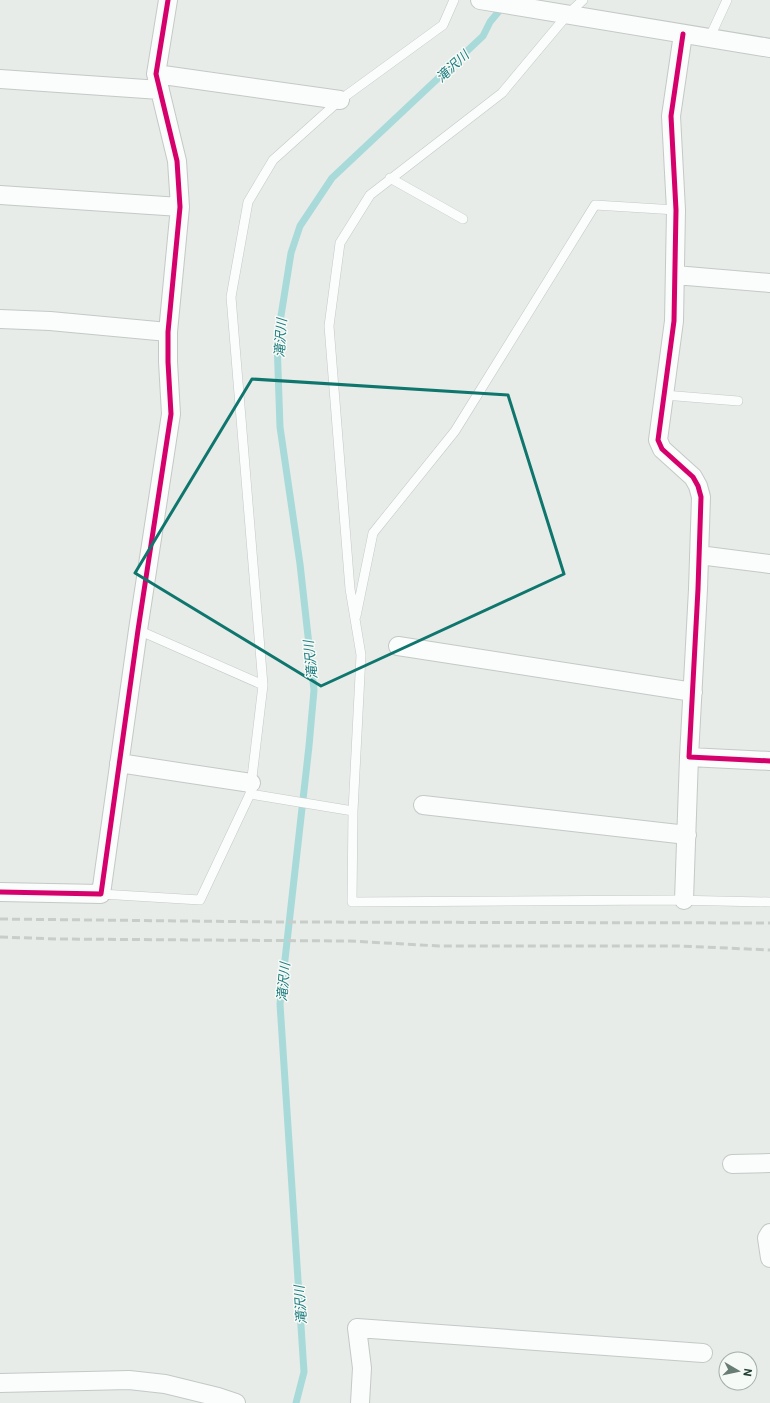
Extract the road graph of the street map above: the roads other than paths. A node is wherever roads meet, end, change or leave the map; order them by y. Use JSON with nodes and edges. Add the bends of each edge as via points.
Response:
{"nodes":[{"id":1,"x":168,"y":0,"type":"edge"},
{"id":2,"x":454,"y":0,"type":"edge"},
{"id":3,"x":480,"y":0,"type":"edge"},
{"id":4,"x":584,"y":0,"type":"edge"},
{"id":5,"x":727,"y":0,"type":"edge"},
{"id":6,"x":568,"y":14,"type":"junction"},
{"id":7,"x":683,"y":34,"type":"junction"},
{"id":8,"x":709,"y":38,"type":"junction"},
{"id":9,"x":770,"y":48,"type":"edge"},
{"id":10,"x":0,"y":79,"type":"edge"},
{"id":11,"x":158,"y":82,"type":"junction"},
{"id":12,"x":340,"y":100,"type":"junction"},
{"id":13,"x":390,"y":178,"type":"junction"},
{"id":14,"x":0,"y":196,"type":"edge"},
{"id":15,"x":180,"y":207,"type":"junction"},
{"id":16,"x":676,"y":210,"type":"junction"},
{"id":17,"x":463,"y":219,"type":"dead end"},
{"id":18,"x":675,"y":275,"type":"junction"},
{"id":19,"x":770,"y":283,"type":"edge"},
{"id":20,"x":0,"y":319,"type":"edge"},
{"id":21,"x":168,"y":332,"type":"junction"},
{"id":22,"x":664,"y":394,"type":"junction"},
{"id":23,"x":738,"y":401,"type":"dead end"},
{"id":24,"x":699,"y":555,"type":"junction"},
{"id":25,"x":770,"y":564,"type":"edge"},
{"id":26,"x":355,"y":621,"type":"junction"},
{"id":27,"x":138,"y":630,"type":"junction"},
{"id":28,"x":398,"y":646,"type":"dead end"},
{"id":29,"x":263,"y":685,"type":"junction"},
{"id":30,"x":693,"y":692,"type":"junction"},
{"id":31,"x":689,"y":758,"type":"junction"},
{"id":32,"x":770,"y":761,"type":"edge"},
{"id":33,"x":119,"y":763,"type":"junction"},
{"id":34,"x":251,"y":788,"type":"junction"},
{"id":35,"x":423,"y":805,"type":"dead end"},
{"id":36,"x":353,"y":811,"type":"junction"},
{"id":37,"x":686,"y":834,"type":"junction"},
{"id":38,"x":0,"y":892,"type":"edge"},
{"id":39,"x":101,"y":894,"type":"junction"},
{"id":40,"x":684,"y":900,"type":"junction"},
{"id":41,"x":770,"y":902,"type":"edge"},
{"id":42,"x":770,"y":1163,"type":"edge"},
{"id":43,"x":732,"y":1164,"type":"dead end"},
{"id":44,"x":770,"y":1233,"type":"edge"},
{"id":45,"x":770,"y":1258,"type":"edge"},
{"id":46,"x":703,"y":1353,"type":"dead end"},
{"id":47,"x":0,"y":1383,"type":"edge"},
{"id":48,"x":236,"y":1403,"type":"edge"},
{"id":49,"x":360,"y":1403,"type":"edge"}],
"edges":[{"from":1,"to":11,"type":"street"},
{"from":2,"to":12,"type":"lane","via":[[443,25]]},
{"from":3,"to":6,"type":"street"},
{"from":4,"to":6,"type":"lane"},
{"from":5,"to":8,"type":"lane"},
{"from":6,"to":7,"type":"street"},
{"from":6,"to":13,"type":"lane","via":[[502,93]]},
{"from":7,"to":8,"type":"street"},
{"from":7,"to":16,"type":"street","via":[[671,116]]},
{"from":8,"to":9,"type":"street"},
{"from":10,"to":11,"type":"street"},
{"from":11,"to":12,"type":"street"},
{"from":11,"to":15,"type":"street","via":[[177,161]]},
{"from":12,"to":29,"type":"lane","via":[[273,160],[248,202],[231,297]]},
{"from":13,"to":17,"type":"lane"},
{"from":13,"to":26,"type":"lane","via":[[370,195],[340,243],[329,326],[350,589]]},
{"from":14,"to":15,"type":"street"},
{"from":15,"to":21,"type":"street"},
{"from":16,"to":18,"type":"street"},
{"from":16,"to":26,"type":"lane","via":[[595,205],[455,431],[373,533]]},
{"from":18,"to":19,"type":"street"},
{"from":18,"to":22,"type":"street","via":[[674,321]]},
{"from":20,"to":21,"type":"street"},
{"from":21,"to":27,"type":"street","via":[[171,414]]},
{"from":22,"to":23,"type":"lane"},
{"from":22,"to":24,"type":"street","via":[[658,440],[662,449],[693,477],[698,486],[701,497]]},
{"from":24,"to":25,"type":"street"},
{"from":24,"to":30,"type":"street"},
{"from":26,"to":36,"type":"lane","via":[[361,655]]},
{"from":27,"to":29,"type":"lane"},
{"from":27,"to":33,"type":"street"},
{"from":28,"to":30,"type":"street"},
{"from":29,"to":34,"type":"lane"},
{"from":30,"to":31,"type":"street"},
{"from":31,"to":32,"type":"street"},
{"from":31,"to":37,"type":"street"},
{"from":33,"to":34,"type":"street"},
{"from":33,"to":39,"type":"street"},
{"from":34,"to":36,"type":"lane","via":[[288,800]]},
{"from":34,"to":39,"type":"lane","via":[[200,900]]},
{"from":35,"to":37,"type":"street"},
{"from":36,"to":40,"type":"lane","via":[[352,902]]},
{"from":37,"to":40,"type":"street"},
{"from":38,"to":39,"type":"street"},
{"from":40,"to":41,"type":"lane"},
{"from":42,"to":43,"type":"street"},
{"from":44,"to":45,"type":"street","via":[[767,1238]]},
{"from":46,"to":49,"type":"street","via":[[357,1328],[362,1368]]},
{"from":47,"to":48,"type":"street","via":[[129,1380],[165,1384]]}]}
